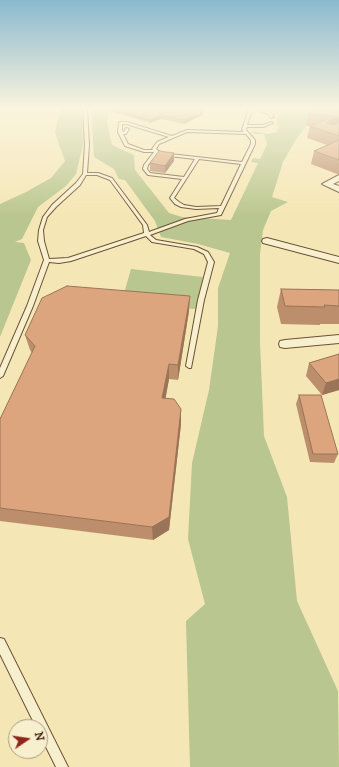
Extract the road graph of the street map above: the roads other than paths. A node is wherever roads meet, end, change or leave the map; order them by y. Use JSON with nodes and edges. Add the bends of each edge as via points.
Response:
{"nodes":[{"id":1,"x":87,"y":144,"type":"edge"},
{"id":2,"x":125,"y":144,"type":"edge"},
{"id":3,"x":157,"y":144,"type":"edge"},
{"id":4,"x":253,"y":144,"type":"edge"},
{"id":5,"x":156,"y":152,"type":"junction"},
{"id":6,"x":198,"y":158,"type":"junction"},
{"id":7,"x":244,"y":163,"type":"junction"},
{"id":8,"x":85,"y":174,"type":"junction"},
{"id":9,"x":184,"y":178,"type":"junction"},
{"id":10,"x":339,"y":178,"type":"edge"},
{"id":11,"x":339,"y":190,"type":"edge"},
{"id":12,"x":222,"y":207,"type":"junction"},
{"id":13,"x":147,"y":234,"type":"junction"},
{"id":14,"x":267,"y":241,"type":"dead end"},
{"id":15,"x":47,"y":260,"type":"junction"},
{"id":16,"x":339,"y":260,"type":"edge"},
{"id":17,"x":339,"y":339,"type":"edge"},
{"id":18,"x":286,"y":344,"type":"dead end"},
{"id":19,"x":190,"y":366,"type":"dead end"},
{"id":20,"x":0,"y":376,"type":"edge"},
{"id":21,"x":0,"y":643,"type":"edge"},
{"id":22,"x":62,"y":767,"type":"edge"}],
"edges":[{"from":1,"to":8,"type":"lane"},
{"from":2,"to":5,"type":"lane","via":[[144,151]]},
{"from":3,"to":5,"type":"lane","via":[[154,149]]},
{"from":4,"to":7,"type":"lane"},
{"from":5,"to":6,"type":"lane","via":[[167,156]]},
{"from":5,"to":9,"type":"lane","via":[[146,165],[149,174]]},
{"from":6,"to":7,"type":"lane"},
{"from":6,"to":9,"type":"lane"},
{"from":7,"to":12,"type":"lane"},
{"from":8,"to":13,"type":"lane","via":[[98,174],[110,179],[146,224]]},
{"from":8,"to":15,"type":"lane","via":[[45,217],[41,241]]},
{"from":9,"to":12,"type":"lane","via":[[172,198],[177,203],[196,208]]},
{"from":10,"to":11,"type":"street","via":[[326,184]]},
{"from":12,"to":13,"type":"lane","via":[[219,214],[187,220]]},
{"from":13,"to":15,"type":"lane","via":[[70,260]]},
{"from":13,"to":19,"type":"lane","via":[[154,241],[195,248],[206,253],[211,262],[201,300]]},
{"from":14,"to":16,"type":"street"},
{"from":15,"to":20,"type":"lane"},
{"from":17,"to":18,"type":"street"},
{"from":21,"to":22,"type":"lane"}]}
